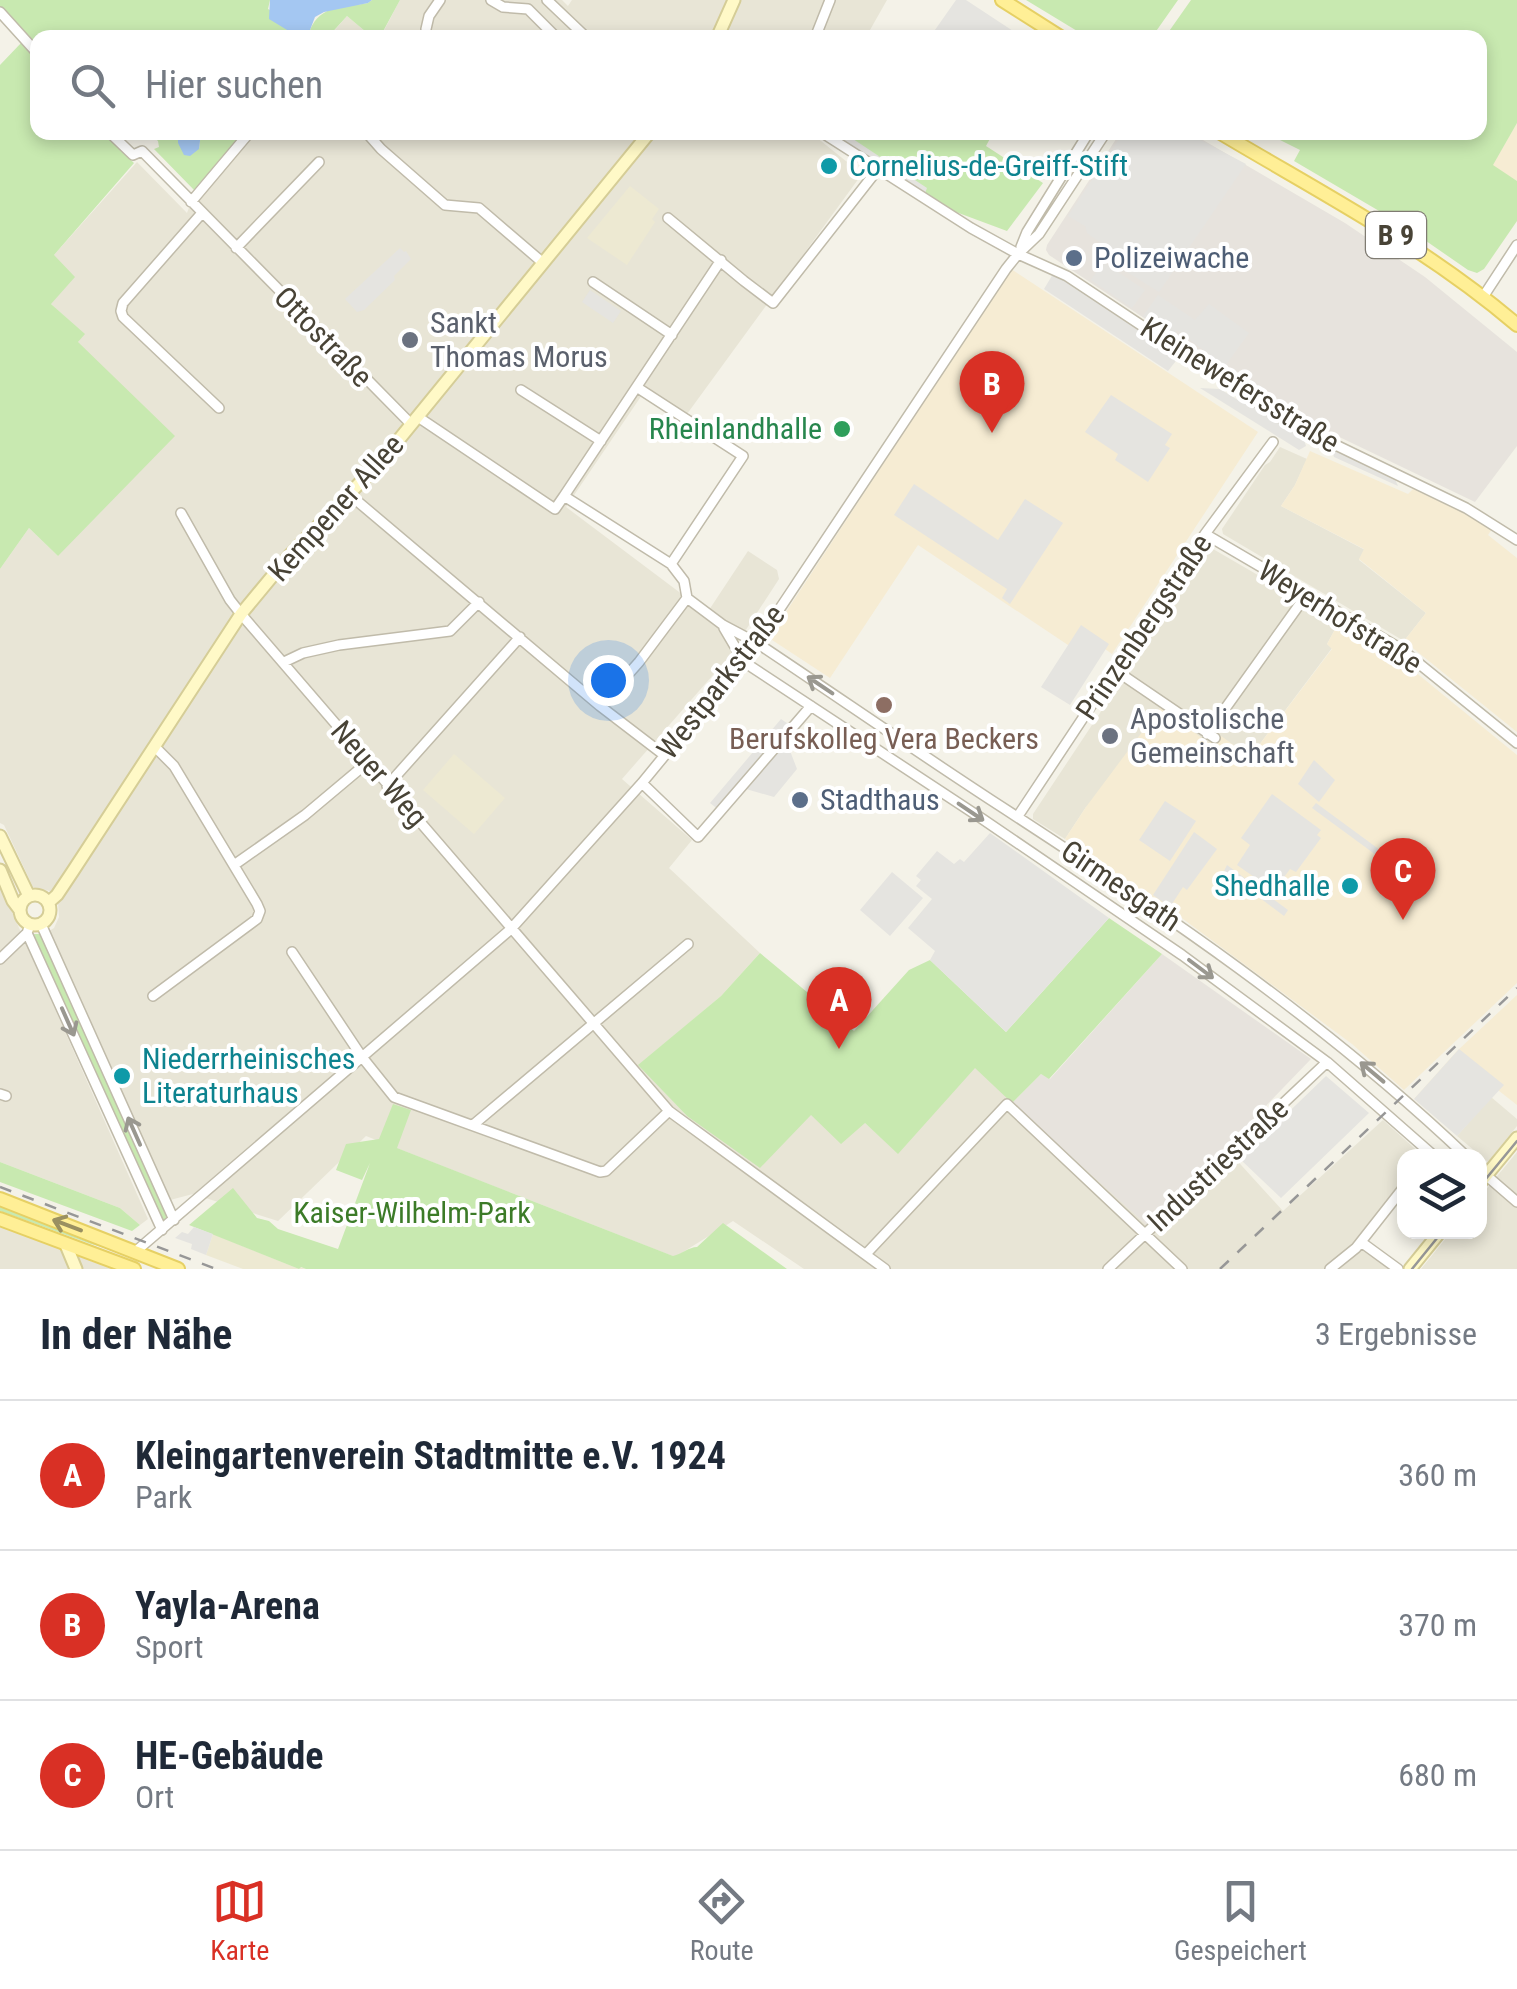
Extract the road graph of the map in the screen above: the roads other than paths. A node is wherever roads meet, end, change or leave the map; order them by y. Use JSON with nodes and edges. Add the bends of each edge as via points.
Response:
{"nodes":[{"id":1,"x":440,"y":0,"type":"edge"},
{"id":2,"x":491,"y":0,"type":"edge"},
{"id":3,"x":547,"y":0,"type":"edge"},
{"id":4,"x":734,"y":0,"type":"edge"},
{"id":5,"x":830,"y":0,"type":"edge"},
{"id":6,"x":1002,"y":0,"type":"edge"},
{"id":7,"x":0,"y":12,"type":"edge"},
{"id":8,"x":426,"y":29,"type":"dead end"},
{"id":9,"x":549,"y":30,"type":"edge"},
{"id":10,"x":579,"y":30,"type":"edge"},
{"id":11,"x":721,"y":30,"type":"edge"},
{"id":12,"x":818,"y":30,"type":"edge"},
{"id":13,"x":1049,"y":30,"type":"edge"},
{"id":14,"x":30,"y":45,"type":"edge"},
{"id":15,"x":117,"y":140,"type":"edge"},
{"id":16,"x":243,"y":140,"type":"edge"},
{"id":17,"x":373,"y":140,"type":"edge"},
{"id":18,"x":643,"y":140,"type":"edge"},
{"id":19,"x":833,"y":140,"type":"edge"},
{"id":20,"x":1085,"y":140,"type":"edge"},
{"id":21,"x":1101,"y":140,"type":"edge"},
{"id":22,"x":1233,"y":140,"type":"edge"},
{"id":23,"x":319,"y":162,"type":"dead end"},
{"id":24,"x":878,"y":170,"type":"junction"},
{"id":25,"x":191,"y":202,"type":"junction"},
{"id":26,"x":202,"y":213,"type":"junction"},
{"id":27,"x":668,"y":218,"type":"dead end"},
{"id":28,"x":1517,"y":245,"type":"edge"},
{"id":29,"x":236,"y":248,"type":"junction"},
{"id":30,"x":1018,"y":254,"type":"junction"},
{"id":31,"x":721,"y":260,"type":"junction"},
{"id":32,"x":542,"y":262,"type":"junction"},
{"id":33,"x":593,"y":282,"type":"dead end"},
{"id":34,"x":1483,"y":297,"type":"junction"},
{"id":35,"x":1517,"y":325,"type":"edge"},
{"id":36,"x":672,"y":335,"type":"junction"},
{"id":37,"x":638,"y":388,"type":"junction"},
{"id":38,"x":521,"y":390,"type":"dead end"},
{"id":39,"x":219,"y":408,"type":"dead end"},
{"id":40,"x":414,"y":420,"type":"junction"},
{"id":41,"x":602,"y":441,"type":"junction"},
{"id":42,"x":1273,"y":442,"type":"dead end"},
{"id":43,"x":350,"y":495,"type":"junction"},
{"id":44,"x":564,"y":496,"type":"junction"},
{"id":45,"x":180,"y":512,"type":"dead end"},
{"id":46,"x":1205,"y":534,"type":"junction"},
{"id":47,"x":1517,"y":540,"type":"edge"},
{"id":48,"x":670,"y":564,"type":"junction"},
{"id":49,"x":1307,"y":594,"type":"junction"},
{"id":50,"x":687,"y":598,"type":"junction"},
{"id":51,"x":479,"y":602,"type":"junction"},
{"id":52,"x":240,"y":614,"type":"junction"},
{"id":53,"x":723,"y":625,"type":"junction"},
{"id":54,"x":520,"y":637,"type":"junction"},
{"id":55,"x":757,"y":643,"type":"junction"},
{"id":56,"x":284,"y":662,"type":"junction"},
{"id":57,"x":744,"y":662,"type":"junction"},
{"id":58,"x":1115,"y":670,"type":"junction"},
{"id":59,"x":600,"y":706,"type":"junction"},
{"id":60,"x":811,"y":706,"type":"junction"},
{"id":61,"x":1517,"y":743,"type":"edge"},
{"id":62,"x":154,"y":748,"type":"junction"},
{"id":63,"x":664,"y":755,"type":"junction"},
{"id":64,"x":367,"y":763,"type":"junction"},
{"id":65,"x":642,"y":783,"type":"junction"},
{"id":66,"x":388,"y":786,"type":"junction"},
{"id":67,"x":1018,"y":816,"type":"junction"},
{"id":68,"x":0,"y":836,"type":"edge"},
{"id":69,"x":234,"y":865,"type":"junction"},
{"id":70,"x":0,"y":870,"type":"edge"},
{"id":71,"x":29,"y":896,"type":"junction"},
{"id":72,"x":48,"y":903,"type":"junction"},
{"id":73,"x":19,"y":909,"type":"junction"},
{"id":74,"x":33,"y":928,"type":"junction"},
{"id":75,"x":512,"y":928,"type":"junction"},
{"id":76,"x":688,"y":944,"type":"dead end"},
{"id":77,"x":292,"y":952,"type":"dead end"},
{"id":78,"x":0,"y":959,"type":"edge"},
{"id":79,"x":152,"y":996,"type":"dead end"},
{"id":80,"x":594,"y":1024,"type":"junction"},
{"id":81,"x":362,"y":1057,"type":"junction"},
{"id":82,"x":1328,"y":1062,"type":"junction"},
{"id":83,"x":669,"y":1111,"type":"junction"},
{"id":84,"x":473,"y":1125,"type":"junction"},
{"id":85,"x":1445,"y":1137,"type":"junction"},
{"id":86,"x":1517,"y":1138,"type":"edge"},
{"id":87,"x":1424,"y":1149,"type":"edge"},
{"id":88,"x":1436,"y":1149,"type":"edge"},
{"id":89,"x":1458,"y":1149,"type":"edge"},
{"id":90,"x":1487,"y":1171,"type":"edge"},
{"id":91,"x":1487,"y":1180,"type":"edge"},
{"id":92,"x":1397,"y":1196,"type":"edge"},
{"id":93,"x":0,"y":1199,"type":"edge"},
{"id":94,"x":1517,"y":1202,"type":"edge"},
{"id":95,"x":0,"y":1219,"type":"edge"},
{"id":96,"x":174,"y":1220,"type":"junction"},
{"id":97,"x":162,"y":1230,"type":"junction"},
{"id":98,"x":1145,"y":1234,"type":"junction"},
{"id":99,"x":1434,"y":1239,"type":"edge"},
{"id":100,"x":1361,"y":1242,"type":"junction"},
{"id":101,"x":66,"y":1245,"type":"junction"},
{"id":102,"x":135,"y":1252,"type":"junction"},
{"id":103,"x":866,"y":1254,"type":"junction"},
{"id":104,"x":124,"y":1268,"type":"edge"},
{"id":105,"x":76,"y":1269,"type":"edge"},
{"id":106,"x":178,"y":1269,"type":"edge"},
{"id":107,"x":885,"y":1269,"type":"edge"},
{"id":108,"x":1108,"y":1269,"type":"edge"},
{"id":109,"x":1182,"y":1269,"type":"edge"},
{"id":110,"x":1330,"y":1269,"type":"edge"},
{"id":111,"x":1398,"y":1269,"type":"edge"},
{"id":112,"x":1410,"y":1269,"type":"edge"}],
"edges":[{"from":1,"to":8,"type":"street"},
{"from":2,"to":9,"type":"street","via":[[528,8]]},
{"from":3,"to":10,"type":"street"},
{"from":4,"to":11,"type":"street"},
{"from":5,"to":12,"type":"street"},
{"from":6,"to":13,"type":"main road"},
{"from":7,"to":14,"type":"street"},
{"from":15,"to":25,"type":"street","name":"Ottostraße","via":[[133,155],[142,151]]},
{"from":16,"to":25,"type":"street"},
{"from":17,"to":32,"type":"street","via":[[445,205],[479,208]]},
{"from":18,"to":32,"type":"street","name":"Kempener Allee"},
{"from":19,"to":24,"type":"street","name":"Kleinewefersstraße"},
{"from":20,"to":30,"type":"street","name":"Westparkstraße"},
{"from":21,"to":30,"type":"street","name":"Westparkstraße","via":[[1039,234]]},
{"from":22,"to":34,"type":"main road","number":"B 9","via":[[1393,234]]},
{"from":23,"to":29,"type":"street"},
{"from":24,"to":30,"type":"street","name":"Kleinewefersstraße"},
{"from":24,"to":31,"type":"street","via":[[773,303]]},
{"from":25,"to":26,"type":"street","name":"Ottostraße"},
{"from":26,"to":29,"type":"street","name":"Ottostraße"},
{"from":26,"to":39,"type":"street","via":[[121,311]]},
{"from":27,"to":31,"type":"street"},
{"from":28,"to":34,"type":"street"},
{"from":29,"to":40,"type":"street","name":"Ottostraße"},
{"from":30,"to":47,"type":"street","name":"Kleinewefersstraße","via":[[1067,276],[1284,420],[1466,508]]},
{"from":30,"to":55,"type":"street","name":"Westparkstraße"},
{"from":31,"to":36,"type":"street"},
{"from":32,"to":40,"type":"street","name":"Kempener Allee"},
{"from":33,"to":36,"type":"street"},
{"from":34,"to":35,"type":"main road","number":"B 9"},
{"from":36,"to":37,"type":"street"},
{"from":37,"to":41,"type":"street"},
{"from":37,"to":48,"type":"street","via":[[743,456]]},
{"from":38,"to":41,"type":"street"},
{"from":40,"to":43,"type":"street","name":"Kempener Allee"},
{"from":40,"to":44,"type":"street","name":"Ottostraße","via":[[555,509]]},
{"from":41,"to":44,"type":"street"},
{"from":42,"to":46,"type":"street","name":"Prinzenbergstraße"},
{"from":43,"to":51,"type":"street"},
{"from":43,"to":52,"type":"street","name":"Kempener Allee"},
{"from":44,"to":48,"type":"street"},
{"from":45,"to":52,"type":"street","name":"Neuer Weg"},
{"from":46,"to":49,"type":"street","name":"Weyerhofstraße"},
{"from":46,"to":58,"type":"street","name":"Prinzenbergstraße"},
{"from":48,"to":50,"type":"street"},
{"from":49,"to":58,"type":"street","via":[[1211,736]]},
{"from":49,"to":61,"type":"street","name":"Weyerhofstraße","via":[[1401,649]]},
{"from":50,"to":53,"type":"street"},
{"from":50,"to":59,"type":"street"},
{"from":51,"to":54,"type":"street"},
{"from":51,"to":56,"type":"street","via":[[450,631],[339,645]]},
{"from":52,"to":56,"type":"street","name":"Neuer Weg"},
{"from":52,"to":62,"type":"street","name":"Kempener Allee"},
{"from":53,"to":55,"type":"street","name":"Girmesgath"},
{"from":53,"to":57,"type":"street"},
{"from":54,"to":59,"type":"street"},
{"from":54,"to":66,"type":"street"},
{"from":55,"to":57,"type":"street","name":"Westparkstraße"},
{"from":67,"to":55,"type":"street","name":"Girmesgath","one_way":true},
{"from":56,"to":64,"type":"street","name":"Neuer Weg"},
{"from":57,"to":60,"type":"street","name":"Girmesgath"},
{"from":57,"to":63,"type":"street","name":"Westparkstraße"},
{"from":58,"to":67,"type":"street","name":"Prinzenbergstraße"},
{"from":59,"to":63,"type":"street"},
{"from":60,"to":65,"type":"street","via":[[698,836]]},
{"from":60,"to":82,"type":"street","name":"Girmesgath","one_way":true,"via":[[1182,955]]},
{"from":62,"to":69,"type":"street","via":[[174,766]]},
{"from":62,"to":72,"type":"street","name":"Kempener Allee"},
{"from":63,"to":65,"type":"street","name":"Westparkstraße"},
{"from":64,"to":66,"type":"street","name":"Neuer Weg"},
{"from":64,"to":69,"type":"street"},
{"from":65,"to":75,"type":"street","name":"Westparkstraße"},
{"from":66,"to":75,"type":"street","name":"Neuer Weg"},
{"from":85,"to":67,"type":"street","name":"Girmesgath","one_way":true,"via":[[1324,1033]]},
{"from":68,"to":71,"type":"street"},
{"from":69,"to":79,"type":"street","via":[[258,904],[258,920]]},
{"from":70,"to":73,"type":"street"},
{"from":71,"to":72,"type":"street"},
{"from":71,"to":73,"type":"street"},
{"from":72,"to":74,"type":"street","via":[[49,916]]},
{"from":73,"to":74,"type":"street"},
{"from":74,"to":78,"type":"street"},
{"from":96,"to":74,"type":"street","one_way":true},
{"from":74,"to":97,"type":"street","one_way":true},
{"from":75,"to":80,"type":"street","name":"Neuer Weg"},
{"from":75,"to":81,"type":"street","name":"Westparkstraße"},
{"from":76,"to":80,"type":"street"},
{"from":77,"to":81,"type":"street"},
{"from":80,"to":83,"type":"street","name":"Neuer Weg"},
{"from":80,"to":84,"type":"street"},
{"from":81,"to":84,"type":"street","via":[[394,1096]]},
{"from":81,"to":96,"type":"street","name":"Westparkstraße"},
{"from":82,"to":87,"type":"street","name":"Girmesgath"},
{"from":82,"to":98,"type":"street","name":"Industriestraße"},
{"from":83,"to":84,"type":"street","via":[[600,1172]]},
{"from":83,"to":103,"type":"street","name":"Neuer Weg"},
{"from":85,"to":88,"type":"street"},
{"from":85,"to":89,"type":"street","name":"Girmesgath"},
{"from":86,"to":90,"type":"street"},
{"from":91,"to":94,"type":"street"},
{"from":92,"to":100,"type":"street"},
{"from":102,"to":93,"type":"main road","one_way":true},
{"from":95,"to":101,"type":"main road"},
{"from":96,"to":97,"type":"street","name":"Westparkstraße"},
{"from":97,"to":102,"type":"street","name":"Westparkstraße"},
{"from":98,"to":103,"type":"street","via":[[1007,1104]]},
{"from":98,"to":108,"type":"street","name":"Industriestraße"},
{"from":98,"to":109,"type":"street"},
{"from":99,"to":112,"type":"street"},
{"from":100,"to":110,"type":"street"},
{"from":100,"to":111,"type":"street"},
{"from":101,"to":104,"type":"main road"},
{"from":101,"to":105,"type":"street"},
{"from":102,"to":104,"type":"street"},
{"from":102,"to":106,"type":"main road"},
{"from":103,"to":107,"type":"street","name":"Neuer Weg"}]}
